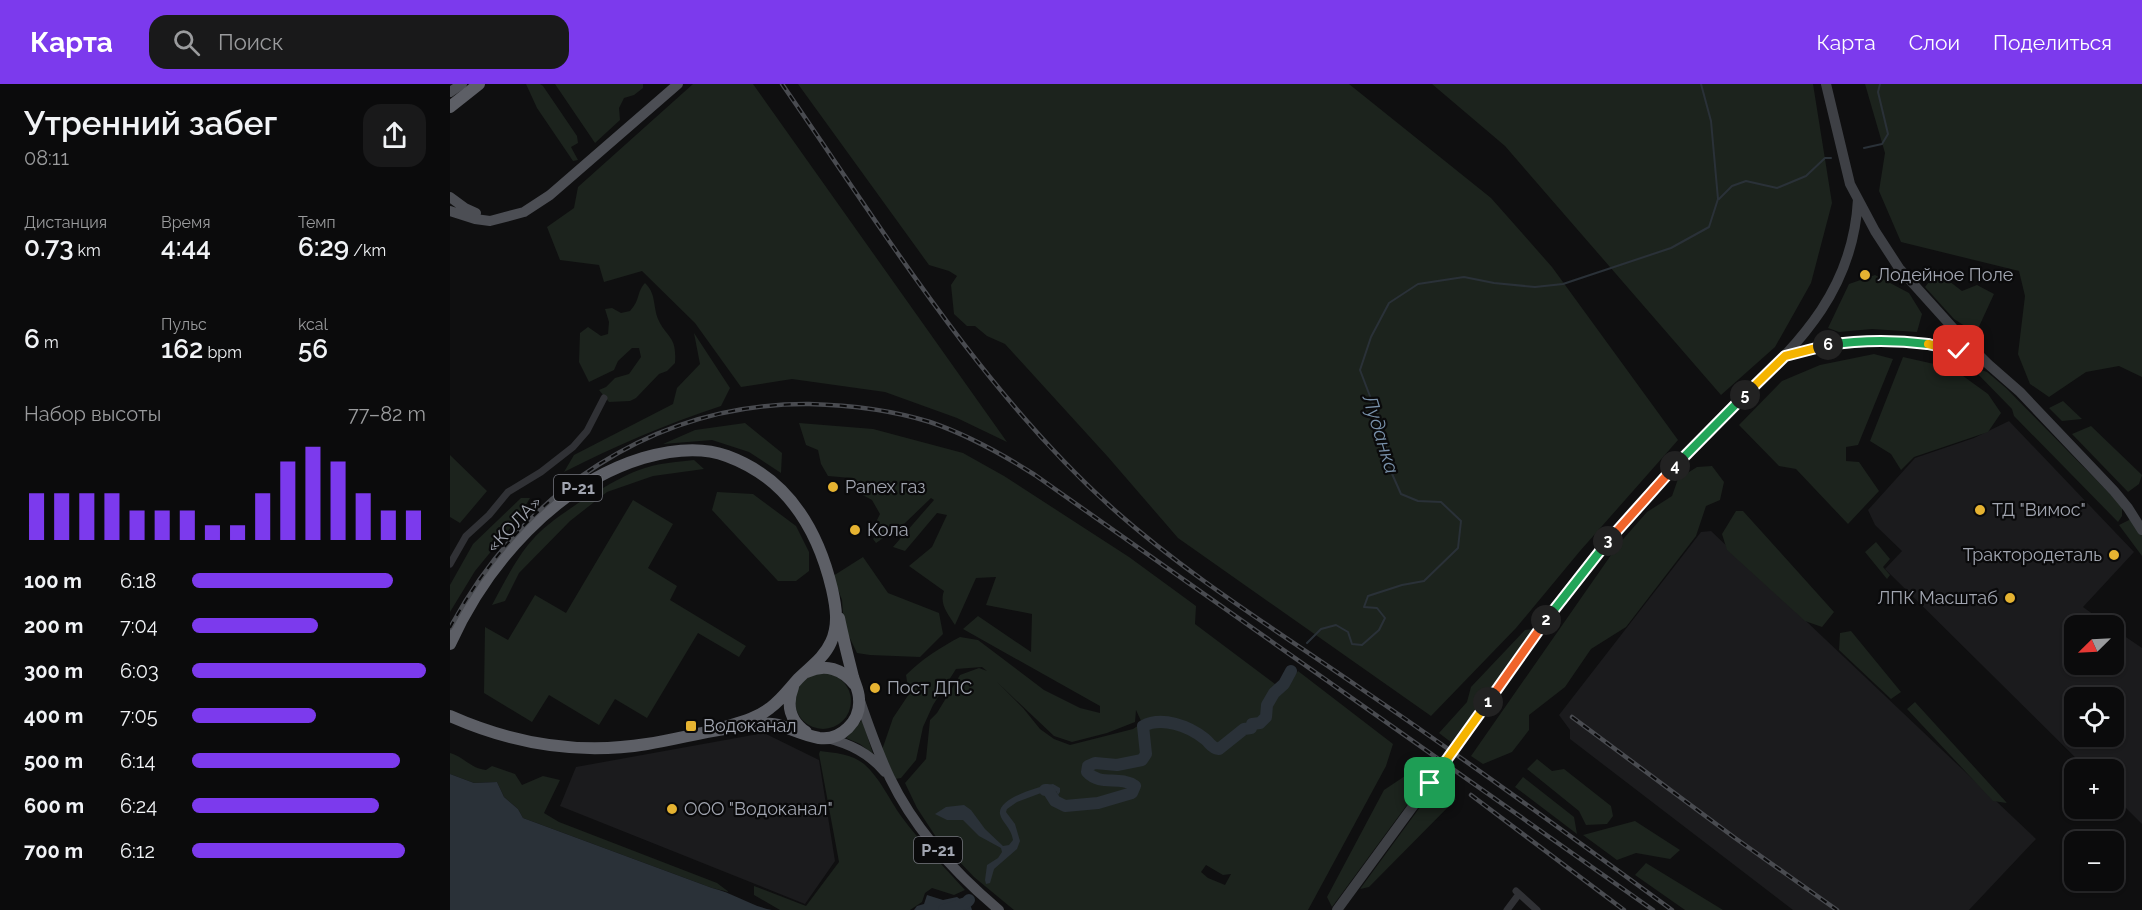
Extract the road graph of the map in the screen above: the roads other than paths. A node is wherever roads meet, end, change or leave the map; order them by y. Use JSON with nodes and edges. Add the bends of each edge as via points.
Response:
{"nodes":[{"id":1,"x":462,"y":84,"type":"edge"},
{"id":2,"x":470,"y":84,"type":"edge"},
{"id":3,"x":479,"y":84,"type":"edge"},
{"id":4,"x":678,"y":84,"type":"edge"},
{"id":5,"x":1826,"y":84,"type":"edge"},
{"id":6,"x":450,"y":92,"type":"edge"},
{"id":7,"x":450,"y":101,"type":"edge"},
{"id":8,"x":450,"y":107,"type":"edge"},
{"id":9,"x":450,"y":116,"type":"edge"},
{"id":10,"x":450,"y":197,"type":"edge"},
{"id":11,"x":1858,"y":199,"type":"junction"},
{"id":12,"x":450,"y":211,"type":"edge"},
{"id":13,"x":509,"y":217,"type":"junction"},
{"id":14,"x":1785,"y":356,"type":"junction"},
{"id":15,"x":1988,"y":364,"type":"junction"},
{"id":16,"x":604,"y":398,"type":"dead end"},
{"id":17,"x":2142,"y":530,"type":"edge"},
{"id":18,"x":450,"y":564,"type":"edge"},
{"id":19,"x":835,"y":605,"type":"junction"},
{"id":20,"x":451,"y":642,"type":"edge"},
{"id":21,"x":805,"y":674,"type":"junction"},
{"id":22,"x":794,"y":686,"type":"junction"},
{"id":23,"x":855,"y":686,"type":"junction"},
{"id":24,"x":860,"y":700,"type":"junction"},
{"id":25,"x":450,"y":716,"type":"edge"},
{"id":26,"x":716,"y":730,"type":"junction"},
{"id":27,"x":810,"y":735,"type":"junction"},
{"id":28,"x":827,"y":738,"type":"junction"},
{"id":29,"x":891,"y":779,"type":"junction"},
{"id":30,"x":999,"y":910,"type":"edge"},
{"id":31,"x":1337,"y":910,"type":"edge"},
{"id":32,"x":1507,"y":910,"type":"edge"},
{"id":33,"x":1536,"y":910,"type":"edge"}],
"edges":[{"from":1,"to":6,"type":"main road"},
{"from":2,"to":7,"type":"highway"},
{"from":3,"to":8,"type":"highway"},
{"from":3,"to":9,"type":"main road"},
{"from":4,"to":13,"type":"main road","via":[[550,195]]},
{"from":5,"to":11,"type":"street","via":[[1850,184]]},
{"from":10,"to":13,"type":"main road","via":[[474,213]]},
{"from":11,"to":14,"type":"street","via":[[1851,247],[1828,301]]},
{"from":11,"to":15,"type":"street","via":[[1899,268]]},
{"from":12,"to":13,"type":"main road","via":[[482,220]]},
{"from":14,"to":15,"type":"street","via":[[1832,344],[1889,341],[1959,351]]},
{"from":14,"to":31,"type":"street","bridge":true,"via":[[1615,531]]},
{"from":15,"to":17,"type":"street","via":[[2114,491]]},
{"from":16,"to":18,"type":"street","via":[[587,431],[573,447],[508,492],[466,536]]},
{"from":19,"to":20,"type":"highway","name":"«КОЛА»","number":"Р-21","via":[[813,533],[770,480],[727,456],[707,451],[671,451],[616,467],[561,500],[496,568]]},
{"from":19,"to":21,"type":"highway","name":"«КОЛА»","number":"Р-21","via":[[831,642]]},
{"from":19,"to":23,"type":"highway","number":"Р-21"},
{"from":21,"to":22,"type":"highway","number":"Р-21"},
{"from":21,"to":23,"type":"highway","via":[[833,669],[850,678]]},
{"from":22,"to":26,"type":"highway","number":"Р-21","via":[[769,709]]},
{"from":22,"to":27,"type":"highway","via":[[790,710],[797,725]]},
{"from":23,"to":24,"type":"highway","number":"Р-21"},
{"from":24,"to":28,"type":"highway","via":[[851,726]]},
{"from":24,"to":29,"type":"main road","number":"Р-21"},
{"from":25,"to":26,"type":"highway","number":"Р-21","via":[[530,742],[574,748],[636,745]]},
{"from":26,"to":27,"type":"highway","number":"Р-21","via":[[769,723]]},
{"from":27,"to":28,"type":"highway","number":"Р-21"},
{"from":28,"to":29,"type":"main road","number":"Р-21","via":[[864,753]]},
{"from":29,"to":30,"type":"main road","number":"Р-21","via":[[931,842]]},
{"from":32,"to":33,"type":"street","via":[[1517,893]]}]}
